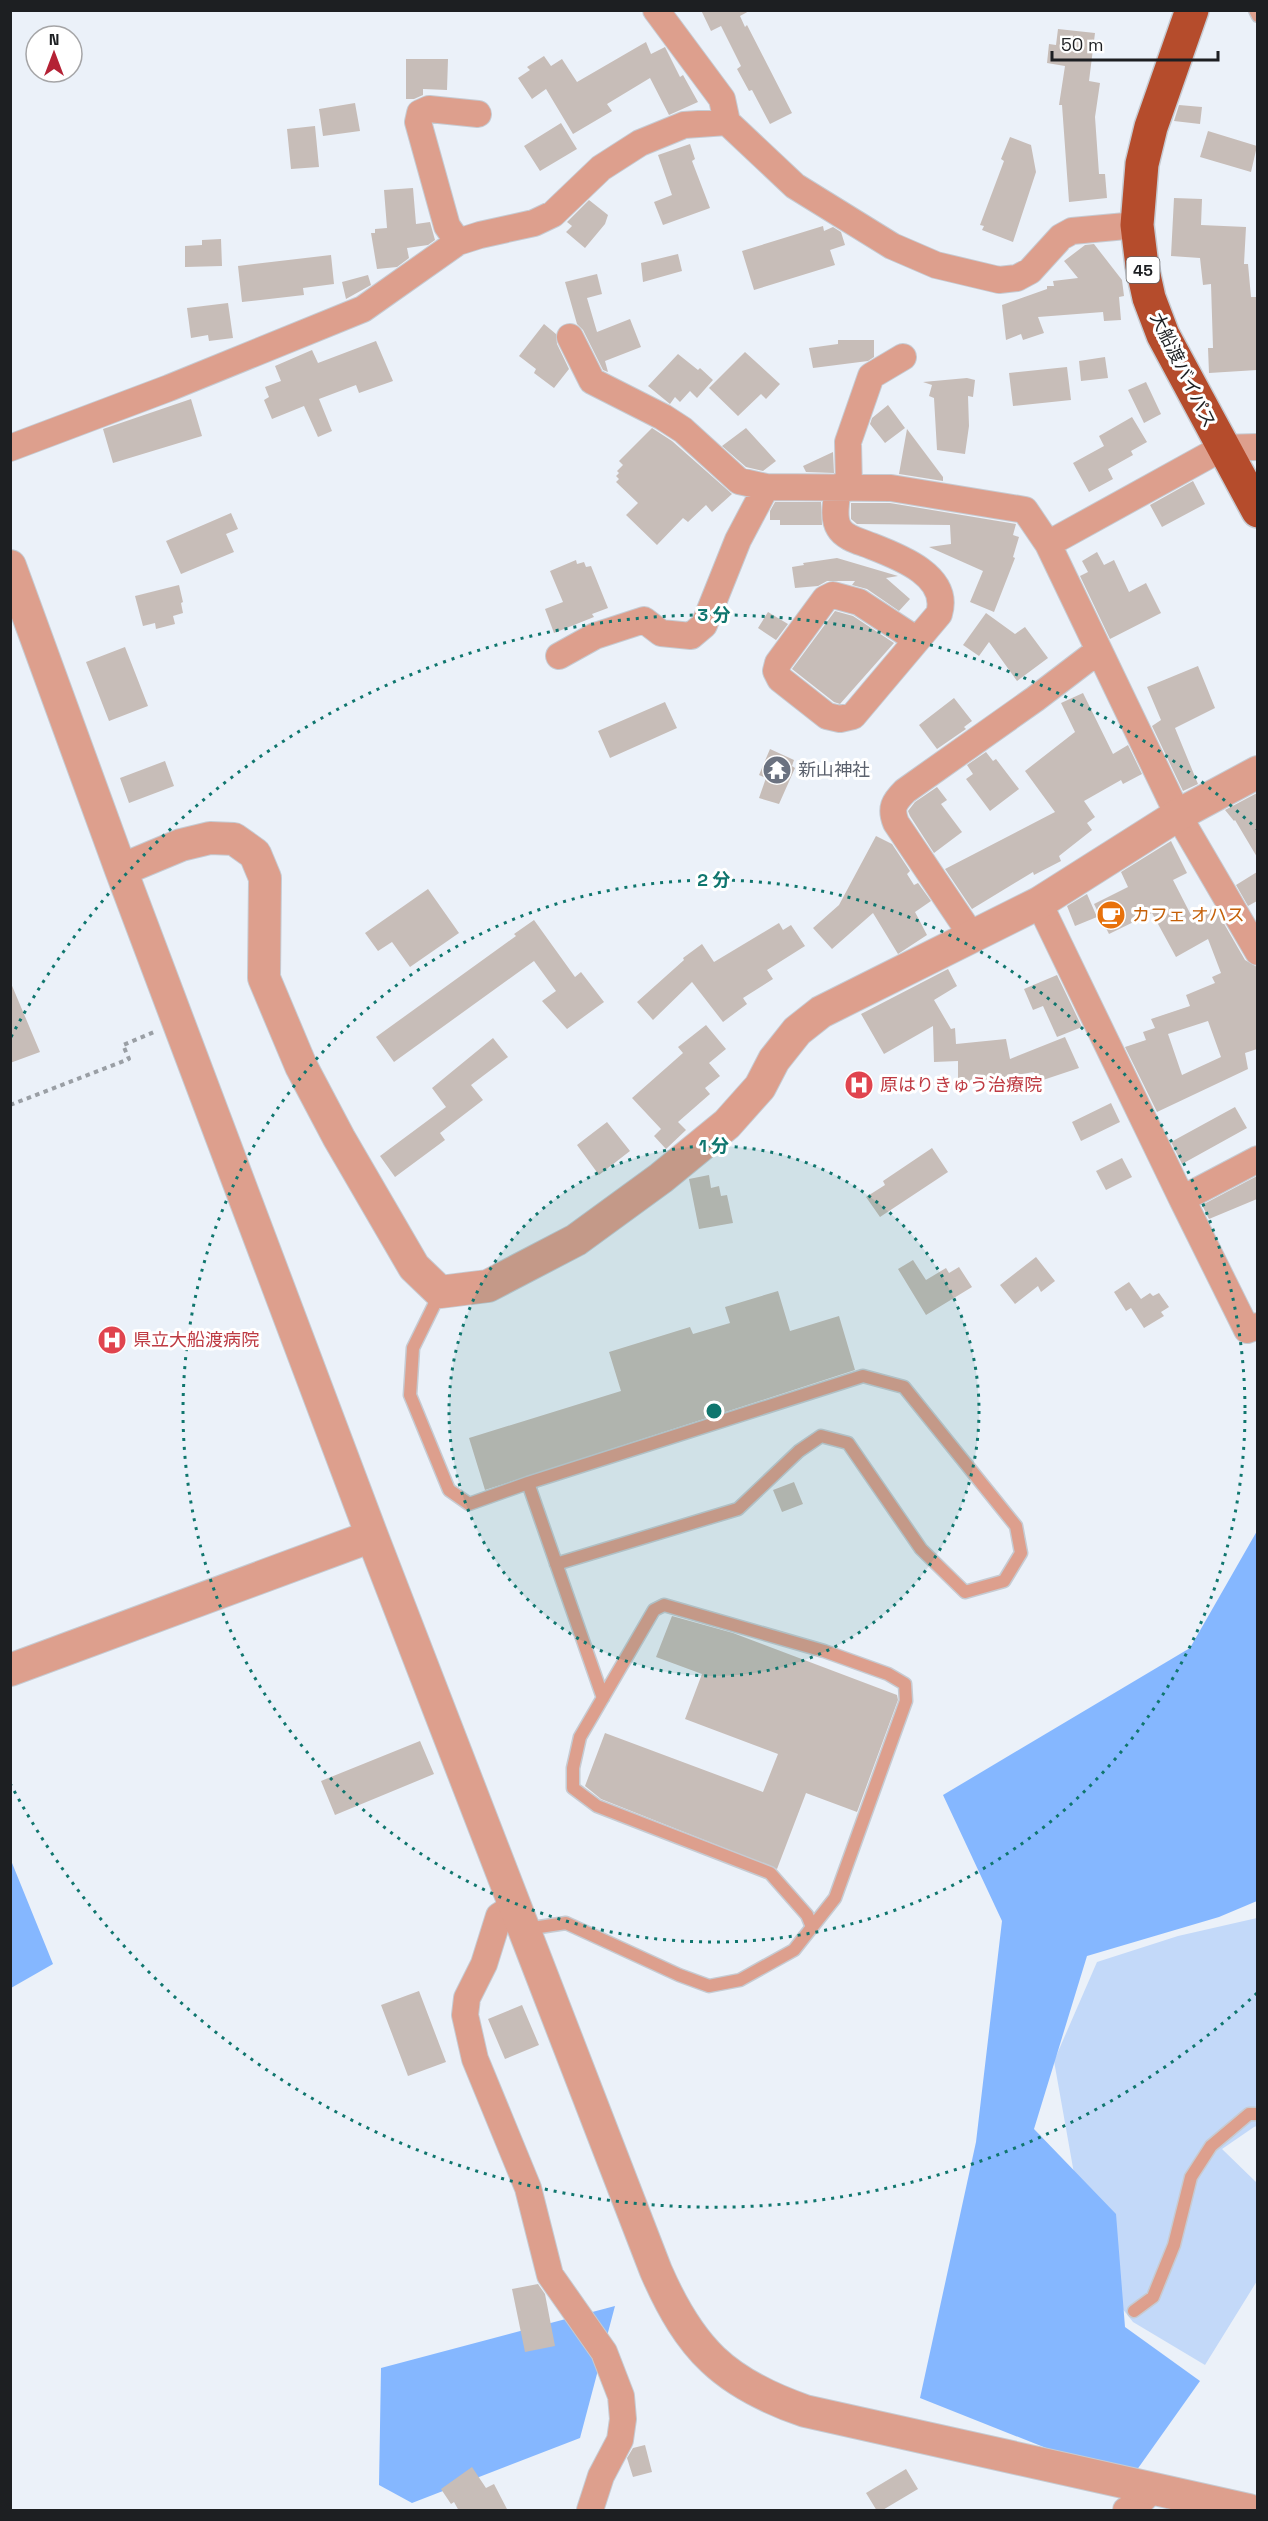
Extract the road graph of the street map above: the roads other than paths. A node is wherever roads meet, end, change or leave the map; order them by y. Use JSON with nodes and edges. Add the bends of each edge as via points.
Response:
{"nodes":[{"id":1,"x":656,"y":10,"type":"edge"},
{"id":2,"x":1192,"y":10,"type":"edge"},
{"id":3,"x":1255,"y":10,"type":"edge"},
{"id":4,"x":1257,"y":16,"type":"edge"},
{"id":5,"x":478,"y":114,"type":"dead end"},
{"id":6,"x":727,"y":122,"type":"junction"},
{"id":7,"x":1137,"y":225,"type":"junction"},
{"id":8,"x":458,"y":242,"type":"junction"},
{"id":9,"x":570,"y":337,"type":"dead end"},
{"id":10,"x":903,"y":357,"type":"dead end"},
{"id":11,"x":1257,"y":447,"type":"edge"},
{"id":12,"x":10,"y":448,"type":"edge"},
{"id":13,"x":1222,"y":448,"type":"junction"},
{"id":14,"x":766,"y":487,"type":"junction"},
{"id":15,"x":843,"y":487,"type":"junction"},
{"id":16,"x":1257,"y":511,"type":"edge"},
{"id":17,"x":1048,"y":544,"type":"junction"},
{"id":18,"x":10,"y":566,"type":"edge"},
{"id":19,"x":917,"y":640,"type":"junction"},
{"id":20,"x":1098,"y":651,"type":"junction"},
{"id":21,"x":559,"y":656,"type":"dead end"},
{"id":22,"x":1257,"y":772,"type":"edge"},
{"id":23,"x":1178,"y":815,"type":"junction"},
{"id":24,"x":122,"y":870,"type":"junction"},
{"id":25,"x":1039,"y":903,"type":"junction"},
{"id":26,"x":972,"y":936,"type":"junction"},
{"id":27,"x":1257,"y":952,"type":"edge"},
{"id":28,"x":1257,"y":1159,"type":"edge"},
{"id":29,"x":1182,"y":1199,"type":"junction"},
{"id":30,"x":440,"y":1292,"type":"junction"},
{"id":31,"x":1257,"y":1326,"type":"edge"},
{"id":32,"x":528,"y":1483,"type":"junction"},
{"id":33,"x":372,"y":1536,"type":"junction"},
{"id":34,"x":556,"y":1564,"type":"junction"},
{"id":35,"x":10,"y":1670,"type":"edge"},
{"id":36,"x":603,"y":1698,"type":"junction"},
{"id":37,"x":520,"y":1917,"type":"junction"},
{"id":38,"x":812,"y":1927,"type":"junction"},
{"id":39,"x":1257,"y":2114,"type":"edge"},
{"id":40,"x":1134,"y":2312,"type":"dead end"},
{"id":41,"x":1136,"y":2505,"type":"edge"},
{"id":42,"x":590,"y":2511,"type":"edge"},
{"id":43,"x":1249,"y":2511,"type":"edge"}],
"edges":[{"from":1,"to":6,"type":"street","via":[[722,99]]},
{"from":2,"to":7,"type":"highway","name":"大船渡バイパス","number":"45","via":[[1151,127],[1142,164]]},
{"from":3,"to":4,"type":"lane"},
{"from":5,"to":8,"type":"street","via":[[429,109],[420,113],[418,122],[447,226]]},
{"from":6,"to":7,"type":"street","via":[[795,186],[892,246],[936,265],[999,279],[1017,278],[1030,271],[1061,237],[1072,231]]},
{"from":6,"to":8,"type":"street","via":[[684,124],[640,142],[601,168],[553,214],[534,223]]},
{"from":7,"to":13,"type":"highway","name":"大船渡バイパス","number":"45","via":[[1147,287],[1163,335]]},
{"from":8,"to":12,"type":"street","via":[[363,309]]},
{"from":9,"to":14,"type":"street","via":[[592,381],[683,430],[739,481]]},
{"from":10,"to":15,"type":"street","via":[[871,376],[848,442]]},
{"from":11,"to":13,"type":"street"},
{"from":13,"to":16,"type":"highway","name":"大船渡バイパス","number":"45"},
{"from":13,"to":17,"type":"street"},
{"from":14,"to":15,"type":"street"},
{"from":14,"to":21,"type":"street","via":[[738,540],[704,625],[691,636],[661,633],[644,620],[595,636]]},
{"from":15,"to":17,"type":"street","via":[[891,488],[1025,510]]},
{"from":15,"to":19,"type":"street","via":[[836,517],[839,530],[903,559],[930,579],[938,591],[942,605],[939,614]]},
{"from":17,"to":20,"type":"street"},
{"from":18,"to":24,"type":"street"},
{"from":19,"to":19,"type":"street","via":[[853,716],[840,719],[827,716],[780,679],[776,671],[825,599],[833,595],[859,602]]},
{"from":20,"to":23,"type":"street"},
{"from":20,"to":26,"type":"street","via":[[894,801],[892,813],[896,823]]},
{"from":22,"to":23,"type":"street"},
{"from":23,"to":25,"type":"street"},
{"from":23,"to":27,"type":"street"},
{"from":24,"to":30,"type":"street","via":[[181,845],[210,838],[234,840],[255,854],[265,878],[264,978],[301,1066],[414,1267]]},
{"from":24,"to":33,"type":"street"},
{"from":25,"to":26,"type":"street"},
{"from":25,"to":29,"type":"street"},
{"from":26,"to":30,"type":"street","via":[[820,1012],[797,1031],[774,1060],[760,1087],[727,1124],[576,1240],[488,1286]]},
{"from":28,"to":29,"type":"street"},
{"from":29,"to":31,"type":"street","via":[[1247,1330]]},
{"from":30,"to":32,"type":"lane","via":[[413,1348],[410,1395],[449,1490],[469,1504]]},
{"from":32,"to":34,"type":"lane"},
{"from":32,"to":34,"type":"lane","via":[[863,1376],[904,1387],[1016,1526],[1021,1553],[1004,1581],[965,1592],[921,1549],[848,1443],[820,1436],[738,1509]]},
{"from":33,"to":35,"type":"street"},
{"from":33,"to":37,"type":"street"},
{"from":34,"to":36,"type":"lane"},
{"from":36,"to":38,"type":"lane","via":[[580,1737],[573,1788],[597,1806],[770,1873],[807,1915]]},
{"from":36,"to":38,"type":"lane","via":[[654,1610],[664,1605],[824,1651],[905,1684],[906,1701],[835,1898]]},
{"from":37,"to":38,"type":"lane","via":[[566,1923],[709,1986],[741,1980],[794,1950]]},
{"from":37,"to":41,"type":"street","via":[[671,2306],[716,2364],[772,2399],[805,2411]]},
{"from":37,"to":42,"type":"street","via":[[499,1916],[484,1964],[467,1998],[465,2015],[475,2058],[528,2188],[550,2275],[604,2352],[621,2397],[620,2440],[601,2476]]},
{"from":39,"to":40,"type":"lane","via":[[1249,2114],[1211,2146],[1191,2177],[1174,2245],[1153,2297]]},
{"from":41,"to":43,"type":"street"}]}
